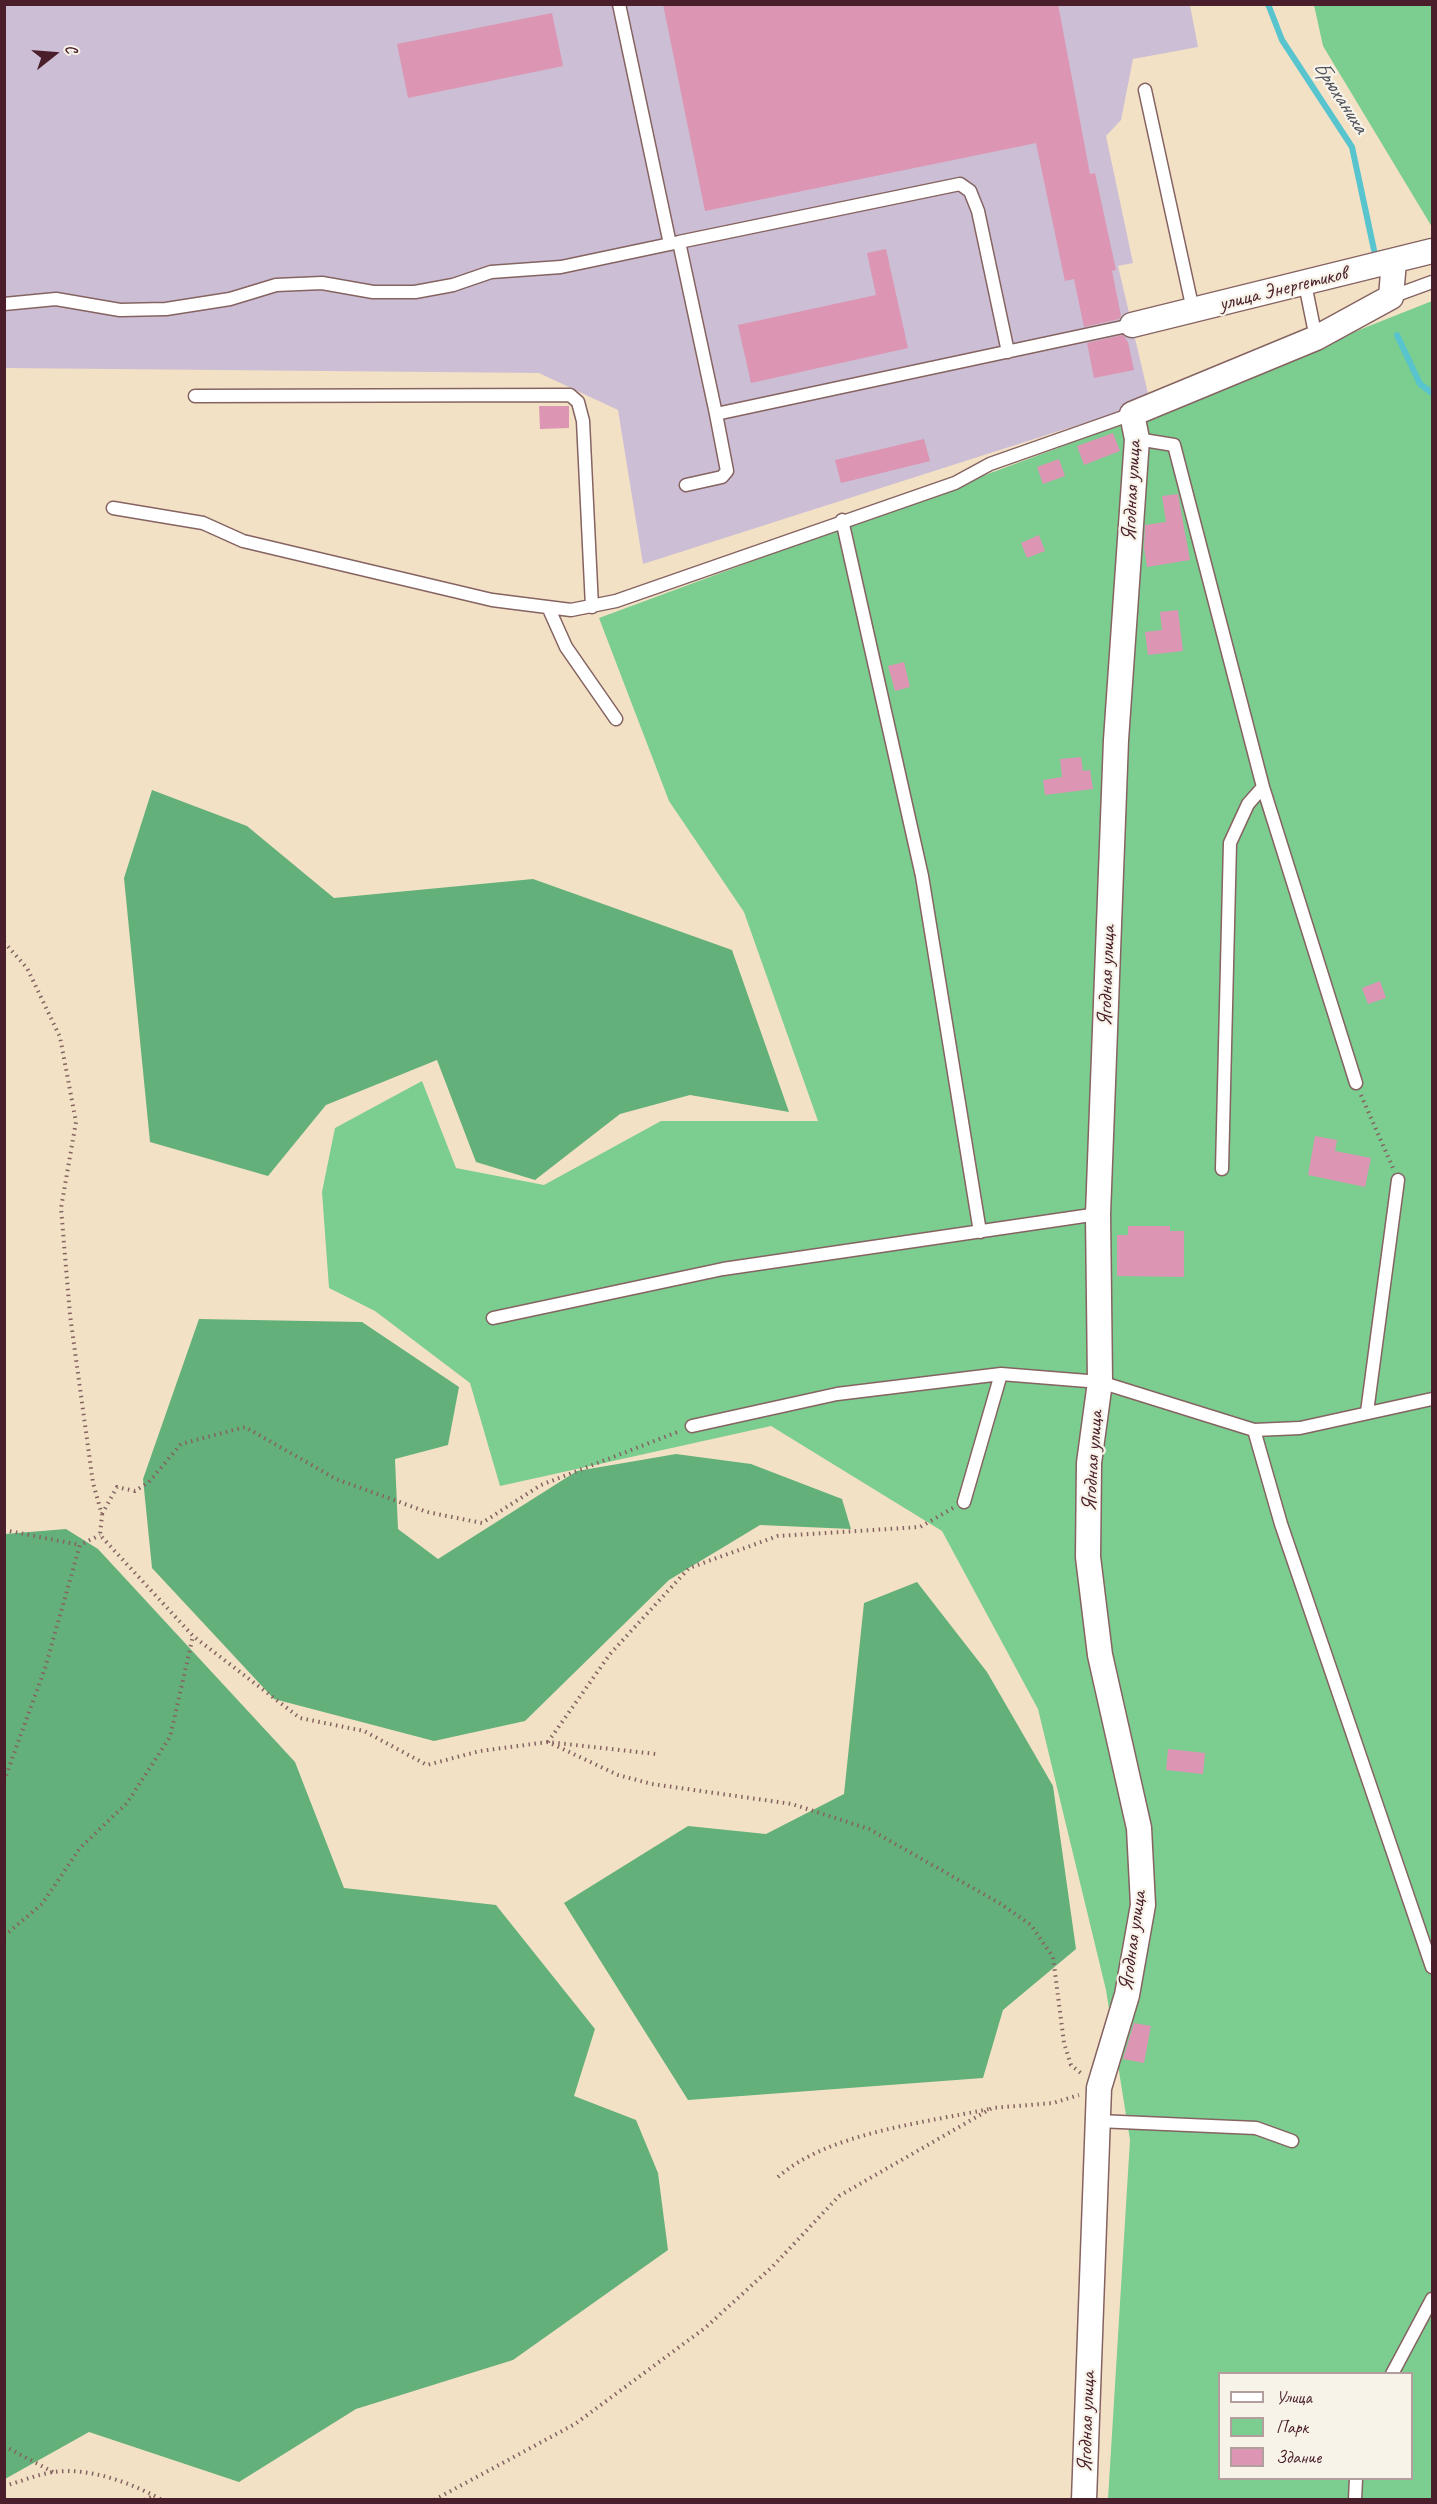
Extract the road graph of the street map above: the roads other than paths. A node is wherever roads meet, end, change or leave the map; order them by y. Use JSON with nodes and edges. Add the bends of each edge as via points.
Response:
{"nodes":[{"id":1,"x":619,"y":4,"type":"edge"},
{"id":2,"x":1145,"y":90,"type":"dead end"},
{"id":3,"x":675,"y":243,"type":"junction"},
{"id":4,"x":1432,"y":251,"type":"edge"},
{"id":5,"x":1394,"y":261,"type":"junction"},
{"id":6,"x":1432,"y":282,"type":"edge"},
{"id":7,"x":1305,"y":284,"type":"junction"},
{"id":8,"x":1391,"y":297,"type":"junction"},
{"id":9,"x":4,"y":304,"type":"edge"},
{"id":10,"x":1193,"y":310,"type":"junction"},
{"id":11,"x":1132,"y":325,"type":"joint"},
{"id":12,"x":1316,"y":338,"type":"junction"},
{"id":13,"x":1008,"y":352,"type":"junction"},
{"id":14,"x":195,"y":396,"type":"dead end"},
{"id":15,"x":716,"y":414,"type":"junction"},
{"id":16,"x":1132,"y":414,"type":"junction"},
{"id":17,"x":1137,"y":439,"type":"junction"},
{"id":18,"x":686,"y":485,"type":"dead end"},
{"id":19,"x":113,"y":508,"type":"dead end"},
{"id":20,"x":842,"y":520,"type":"junction"},
{"id":21,"x":592,"y":608,"type":"junction"},
{"id":22,"x":549,"y":609,"type":"junction"},
{"id":23,"x":616,"y":720,"type":"dead end"},
{"id":24,"x":1263,"y":787,"type":"junction"},
{"id":25,"x":1356,"y":1083,"type":"road end"},
{"id":26,"x":1222,"y":1169,"type":"dead end"},
{"id":27,"x":1398,"y":1180,"type":"road end"},
{"id":28,"x":1098,"y":1214,"type":"junction"},
{"id":29,"x":980,"y":1232,"type":"junction"},
{"id":30,"x":493,"y":1318,"type":"dead end"},
{"id":31,"x":1001,"y":1374,"type":"junction"},
{"id":32,"x":1100,"y":1382,"type":"junction"},
{"id":33,"x":1432,"y":1399,"type":"edge"},
{"id":34,"x":1367,"y":1412,"type":"junction"},
{"id":35,"x":692,"y":1426,"type":"road end"},
{"id":36,"x":1254,"y":1430,"type":"junction"},
{"id":37,"x":964,"y":1502,"type":"road end"},
{"id":38,"x":1432,"y":1966,"type":"edge"},
{"id":39,"x":1098,"y":2121,"type":"junction"},
{"id":40,"x":1292,"y":2141,"type":"dead end"},
{"id":41,"x":1432,"y":2300,"type":"edge"},
{"id":42,"x":1393,"y":2372,"type":"edge"},
{"id":43,"x":1356,"y":2480,"type":"edge"},
{"id":44,"x":1084,"y":2499,"type":"edge"},
{"id":45,"x":1355,"y":2499,"type":"edge"}],
"edges":[{"from":1,"to":3,"type":"lane"},
{"from":2,"to":10,"type":"lane"},
{"from":3,"to":9,"type":"lane","via":[[561,267],[491,272],[415,292],[373,292],[322,283],[276,285],[166,309],[120,310],[56,298]]},
{"from":3,"to":13,"type":"lane","via":[[960,184],[970,191],[978,211]]},
{"from":3,"to":15,"type":"lane"},
{"from":4,"to":5,"type":"street","name":"улица Энергетиков"},
{"from":5,"to":7,"type":"street","name":"улица Энергетиков"},
{"from":5,"to":8,"type":"street"},
{"from":6,"to":8,"type":"lane"},
{"from":7,"to":10,"type":"street","name":"улица Энергетиков"},
{"from":7,"to":12,"type":"lane"},
{"from":8,"to":12,"type":"street"},
{"from":10,"to":11,"type":"street","name":"улица Энергетиков"},
{"from":11,"to":13,"type":"lane"},
{"from":12,"to":16,"type":"street"},
{"from":13,"to":15,"type":"lane"},
{"from":14,"to":21,"type":"lane","via":[[570,395],[578,402],[583,421]]},
{"from":15,"to":18,"type":"lane","via":[[727,471],[722,477]]},
{"from":16,"to":17,"type":"street","name":"Ягодная улица"},
{"from":16,"to":20,"type":"lane","via":[[990,464],[955,483]]},
{"from":17,"to":24,"type":"lane","via":[[1174,445]]},
{"from":17,"to":28,"type":"street","name":"Ягодная улица","via":[[1116,740]]},
{"from":19,"to":22,"type":"lane","via":[[203,523],[243,541],[492,600]]},
{"from":20,"to":21,"type":"lane"},
{"from":20,"to":29,"type":"lane","via":[[922,876]]},
{"from":21,"to":22,"type":"lane"},
{"from":22,"to":23,"type":"lane","via":[[566,647]]},
{"from":24,"to":25,"type":"lane"},
{"from":24,"to":26,"type":"lane","via":[[1248,804],[1230,843]]},
{"from":27,"to":34,"type":"lane"},
{"from":28,"to":29,"type":"lane"},
{"from":28,"to":32,"type":"street","name":"Ягодная улица"},
{"from":29,"to":30,"type":"lane","via":[[723,1269]]},
{"from":31,"to":32,"type":"lane"},
{"from":31,"to":35,"type":"lane","via":[[837,1394]]},
{"from":31,"to":37,"type":"lane"},
{"from":32,"to":36,"type":"lane"},
{"from":32,"to":39,"type":"street","name":"Ягодная улица","via":[[1089,1463],[1088,1557],[1100,1655],[1139,1828],[1143,1905],[1127,1995],[1099,2088]]},
{"from":33,"to":34,"type":"lane"},
{"from":34,"to":36,"type":"lane","via":[[1300,1428]]},
{"from":36,"to":38,"type":"lane","via":[[1281,1524]]},
{"from":39,"to":40,"type":"lane","via":[[1256,2128]]},
{"from":39,"to":44,"type":"street","name":"Ягодная улица"},
{"from":41,"to":42,"type":"lane"},
{"from":43,"to":45,"type":"lane"}]}
